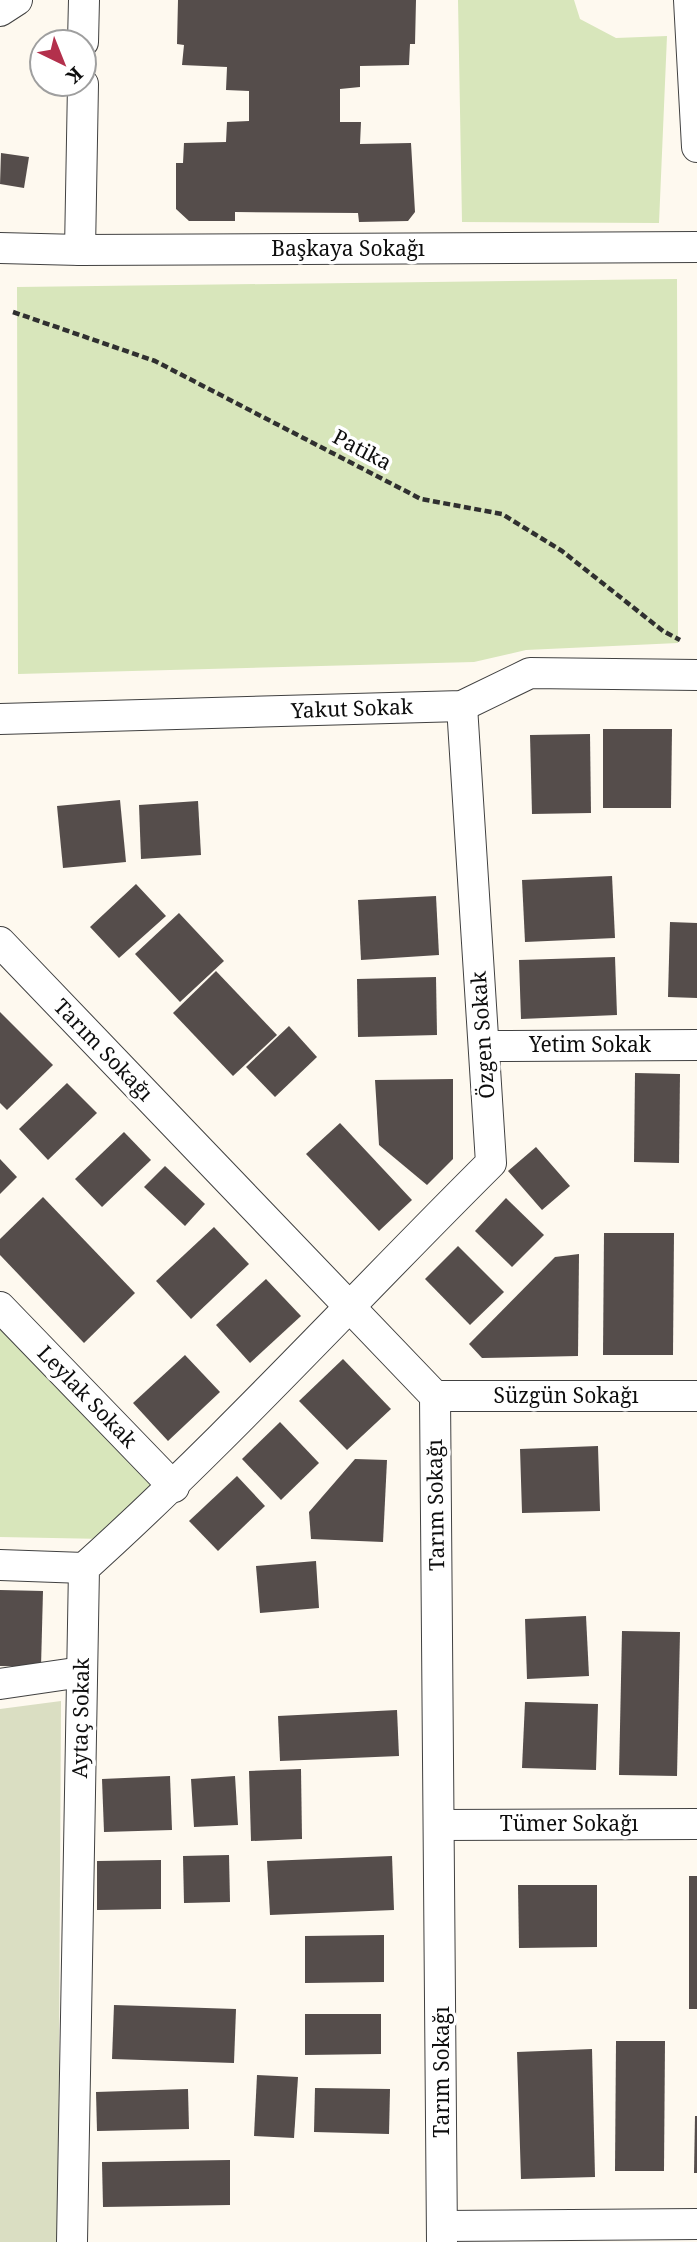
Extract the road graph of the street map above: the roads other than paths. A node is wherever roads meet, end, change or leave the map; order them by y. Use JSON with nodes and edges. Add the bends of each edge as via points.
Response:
{"nodes":[{"id":1,"x":17,"y":0,"type":"edge"},
{"id":2,"x":84,"y":0,"type":"edge"},
{"id":3,"x":689,"y":0,"type":"edge"},
{"id":4,"x":0,"y":11,"type":"edge"},
{"id":5,"x":83,"y":28,"type":"edge"},
{"id":6,"x":83,"y":98,"type":"edge"},
{"id":7,"x":697,"y":147,"type":"edge"},
{"id":8,"x":697,"y":247,"type":"edge"},
{"id":9,"x":0,"y":248,"type":"edge"},
{"id":10,"x":80,"y":250,"type":"junction"},
{"id":11,"x":697,"y":667,"type":"edge"},
{"id":12,"x":697,"y":675,"type":"edge"},
{"id":13,"x":462,"y":706,"type":"junction"},
{"id":14,"x":0,"y":719,"type":"edge"},
{"id":15,"x":0,"y":942,"type":"edge"},
{"id":16,"x":697,"y":1045,"type":"edge"},
{"id":17,"x":484,"y":1046,"type":"junction"},
{"id":18,"x":348,"y":1305,"type":"junction"},
{"id":19,"x":0,"y":1307,"type":"edge"},
{"id":20,"x":435,"y":1396,"type":"junction"},
{"id":21,"x":697,"y":1396,"type":"edge"},
{"id":22,"x":174,"y":1487,"type":"junction"},
{"id":23,"x":0,"y":1565,"type":"edge"},
{"id":24,"x":84,"y":1568,"type":"junction"},
{"id":25,"x":82,"y":1672,"type":"junction"},
{"id":26,"x":0,"y":1684,"type":"edge"},
{"id":27,"x":697,"y":1824,"type":"edge"},
{"id":28,"x":440,"y":1825,"type":"junction"},
{"id":29,"x":697,"y":2224,"type":"edge"},
{"id":30,"x":442,"y":2234,"type":"edge"},
{"id":31,"x":72,"y":2242,"type":"edge"}],
"edges":[{"from":1,"to":4,"type":"street"},
{"from":2,"to":5,"type":"street"},
{"from":3,"to":7,"type":"street"},
{"from":6,"to":10,"type":"street"},
{"from":8,"to":10,"type":"street","name":"Başkaya Sokağı"},
{"from":9,"to":10,"type":"street","name":"Başkaya Sokağı"},
{"from":11,"to":12,"type":"street"},
{"from":12,"to":13,"type":"street","name":"Yakut Sokak","via":[[530,673]]},
{"from":13,"to":14,"type":"street","name":"Yakut Sokak"},
{"from":13,"to":17,"type":"street","name":"Özgen Sokak"},
{"from":15,"to":18,"type":"street","name":"Tarım Sokağı"},
{"from":16,"to":17,"type":"street","name":"Yetim Sokak"},
{"from":17,"to":18,"type":"street","name":"Özgen Sokak","via":[[491,1163]]},
{"from":18,"to":20,"type":"street","name":"Tarım Sokağı"},
{"from":18,"to":22,"type":"street"},
{"from":19,"to":22,"type":"street","name":"Leylak Sokak"},
{"from":20,"to":21,"type":"street","name":"Süzgün Sokağı"},
{"from":20,"to":28,"type":"street","name":"Tarım Sokağı"},
{"from":22,"to":24,"type":"street"},
{"from":23,"to":24,"type":"street"},
{"from":24,"to":25,"type":"street","name":"Aytaç Sokak"},
{"from":25,"to":26,"type":"street"},
{"from":25,"to":31,"type":"street","name":"Aytaç Sokak"},
{"from":27,"to":28,"type":"street","name":"Tümer Sokağı"},
{"from":28,"to":30,"type":"street","name":"Tarım Sokağı"},
{"from":29,"to":30,"type":"street"}]}
